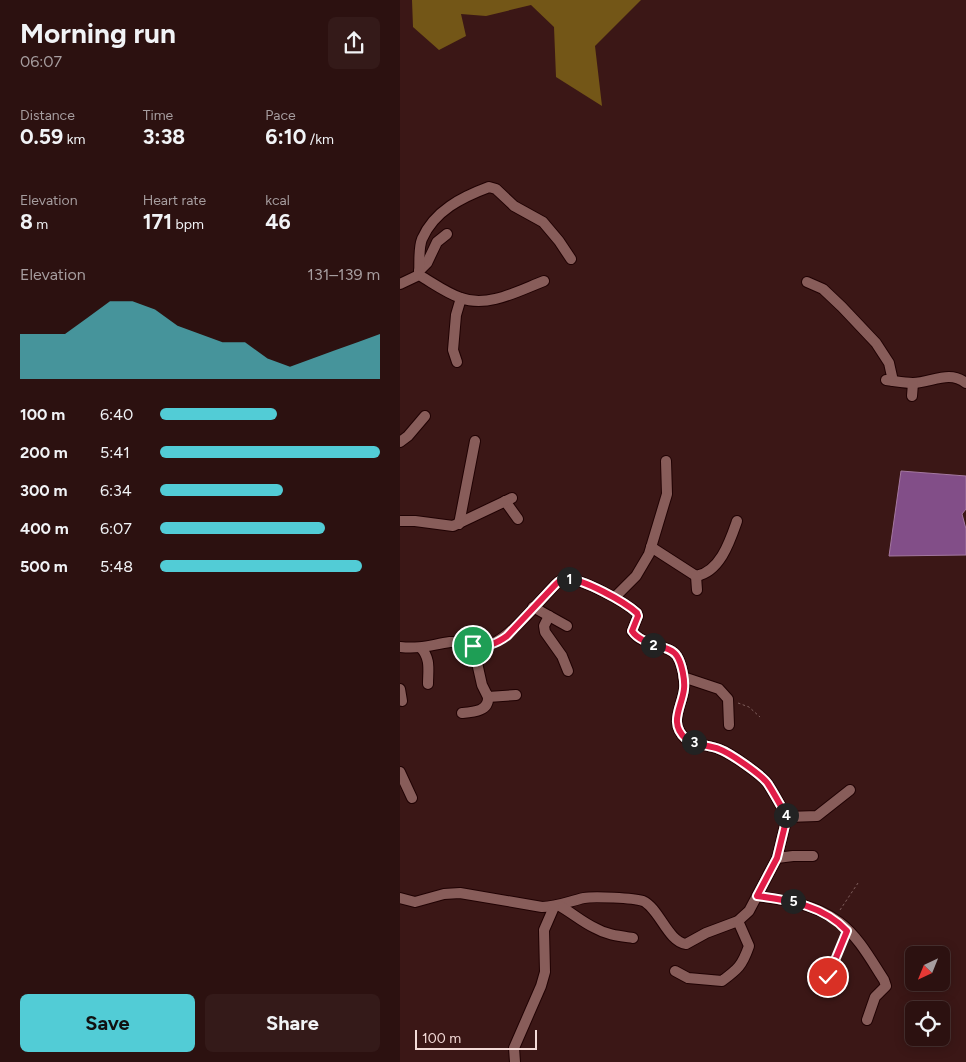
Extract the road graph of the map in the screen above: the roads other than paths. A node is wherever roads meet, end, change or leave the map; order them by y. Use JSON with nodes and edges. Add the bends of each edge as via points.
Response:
{"nodes":[{"id":1,"x":447,"y":234,"type":"dead end"},
{"id":2,"x":571,"y":259,"type":"dead end"},
{"id":3,"x":419,"y":273,"type":"junction"},
{"id":4,"x":544,"y":281,"type":"dead end"},
{"id":5,"x":807,"y":282,"type":"dead end"},
{"id":6,"x":400,"y":284,"type":"edge"},
{"id":7,"x":461,"y":298,"type":"junction"},
{"id":8,"x":457,"y":362,"type":"dead end"},
{"id":9,"x":912,"y":383,"type":"junction"},
{"id":10,"x":966,"y":383,"type":"edge"},
{"id":11,"x":912,"y":396,"type":"dead end"},
{"id":12,"x":424,"y":416,"type":"dead end"},
{"id":13,"x":475,"y":441,"type":"dead end"},
{"id":14,"x":400,"y":442,"type":"edge"},
{"id":15,"x":666,"y":461,"type":"dead end"},
{"id":16,"x":518,"y":519,"type":"dead end"},
{"id":17,"x":737,"y":520,"type":"dead end"},
{"id":18,"x":400,"y":521,"type":"edge"},
{"id":19,"x":459,"y":524,"type":"junction"},
{"id":20,"x":651,"y":547,"type":"junction"},
{"id":21,"x":696,"y":576,"type":"junction"},
{"id":22,"x":697,"y":590,"type":"dead end"},
{"id":23,"x":615,"y":597,"type":"junction"},
{"id":24,"x":533,"y":608,"type":"junction"},
{"id":25,"x":549,"y":616,"type":"junction"},
{"id":26,"x":567,"y":626,"type":"dead end"},
{"id":27,"x":473,"y":646,"type":"junction"},
{"id":28,"x":400,"y":647,"type":"edge"},
{"id":29,"x":421,"y":648,"type":"junction"},
{"id":30,"x":568,"y":671,"type":"dead end"},
{"id":31,"x":683,"y":677,"type":"junction"},
{"id":32,"x":428,"y":684,"type":"dead end"},
{"id":33,"x":400,"y":689,"type":"edge"},
{"id":34,"x":516,"y":695,"type":"dead end"},
{"id":35,"x":488,"y":697,"type":"junction"},
{"id":36,"x":402,"y":701,"type":"dead end"},
{"id":37,"x":462,"y":714,"type":"dead end"},
{"id":38,"x":729,"y":725,"type":"dead end"},
{"id":39,"x":400,"y":772,"type":"edge"},
{"id":40,"x":850,"y":790,"type":"dead end"},
{"id":41,"x":412,"y":798,"type":"dead end"},
{"id":42,"x":787,"y":817,"type":"junction"},
{"id":43,"x":813,"y":856,"type":"dead end"},
{"id":44,"x":777,"y":858,"type":"junction"},
{"id":45,"x":757,"y":896,"type":"junction"},
{"id":46,"x":400,"y":898,"type":"edge"},
{"id":47,"x":556,"y":906,"type":"junction"},
{"id":48,"x":738,"y":921,"type":"junction"},
{"id":49,"x":633,"y":938,"type":"dead end"},
{"id":50,"x":675,"y":971,"type":"dead end"},
{"id":51,"x":867,"y":1020,"type":"dead end"},
{"id":52,"x":516,"y":1062,"type":"edge"}],
"edges":[{"from":1,"to":3,"type":"street","via":[[437,242]]},
{"from":2,"to":3,"type":"street","via":[[543,222],[489,187],[454,202],[434,220],[421,240]]},
{"from":3,"to":6,"type":"street"},
{"from":3,"to":7,"type":"street"},
{"from":4,"to":7,"type":"street","via":[[486,302]]},
{"from":5,"to":9,"type":"street","via":[[822,289],[876,343],[889,363],[890,381]]},
{"from":7,"to":8,"type":"street","via":[[453,350]]},
{"from":9,"to":10,"type":"street","via":[[958,377]]},
{"from":9,"to":11,"type":"street"},
{"from":12,"to":14,"type":"street"},
{"from":13,"to":19,"type":"street"},
{"from":15,"to":20,"type":"street","via":[[667,494]]},
{"from":16,"to":19,"type":"street","via":[[508,500]]},
{"from":17,"to":21,"type":"street","via":[[728,546],[718,561],[704,575]]},
{"from":18,"to":19,"type":"street","via":[[446,526]]},
{"from":20,"to":21,"type":"street"},
{"from":20,"to":23,"type":"street","via":[[636,576]]},
{"from":21,"to":22,"type":"street"},
{"from":23,"to":24,"type":"street","via":[[566,579],[556,584]]},
{"from":23,"to":31,"type":"street","via":[[637,613],[632,631],[634,635],[651,645],[668,648],[677,655]]},
{"from":24,"to":25,"type":"street"},
{"from":24,"to":27,"type":"street","via":[[500,641]]},
{"from":25,"to":26,"type":"street"},
{"from":25,"to":30,"type":"street","via":[[545,632]]},
{"from":27,"to":29,"type":"street","via":[[451,642]]},
{"from":27,"to":35,"type":"street"},
{"from":28,"to":29,"type":"street"},
{"from":29,"to":32,"type":"street","via":[[429,662]]},
{"from":31,"to":38,"type":"street","via":[[719,689],[728,699]]},
{"from":31,"to":42,"type":"street","via":[[684,690],[677,710],[679,729],[687,740],[728,752],[767,782]]},
{"from":33,"to":36,"type":"street"},
{"from":34,"to":35,"type":"street"},
{"from":35,"to":37,"type":"street","via":[[485,708]]},
{"from":39,"to":41,"type":"street"},
{"from":40,"to":42,"type":"street","via":[[817,816]]},
{"from":42,"to":44,"type":"street"},
{"from":43,"to":44,"type":"street"},
{"from":44,"to":45,"type":"street"},
{"from":45,"to":48,"type":"street","via":[[749,911]]},
{"from":45,"to":51,"type":"street","via":[[789,900],[820,911],[834,919],[858,942],[886,986],[875,998]]},
{"from":46,"to":47,"type":"street","via":[[415,902],[460,893],[542,907]]},
{"from":47,"to":48,"type":"street","via":[[591,897],[639,900],[649,906],[678,941],[686,944]]},
{"from":47,"to":49,"type":"street","via":[[594,928]]},
{"from":47,"to":52,"type":"street","via":[[544,930],[545,972],[514,1048]]},
{"from":48,"to":50,"type":"street","via":[[749,946],[744,962],[722,982],[688,978]]}]}
